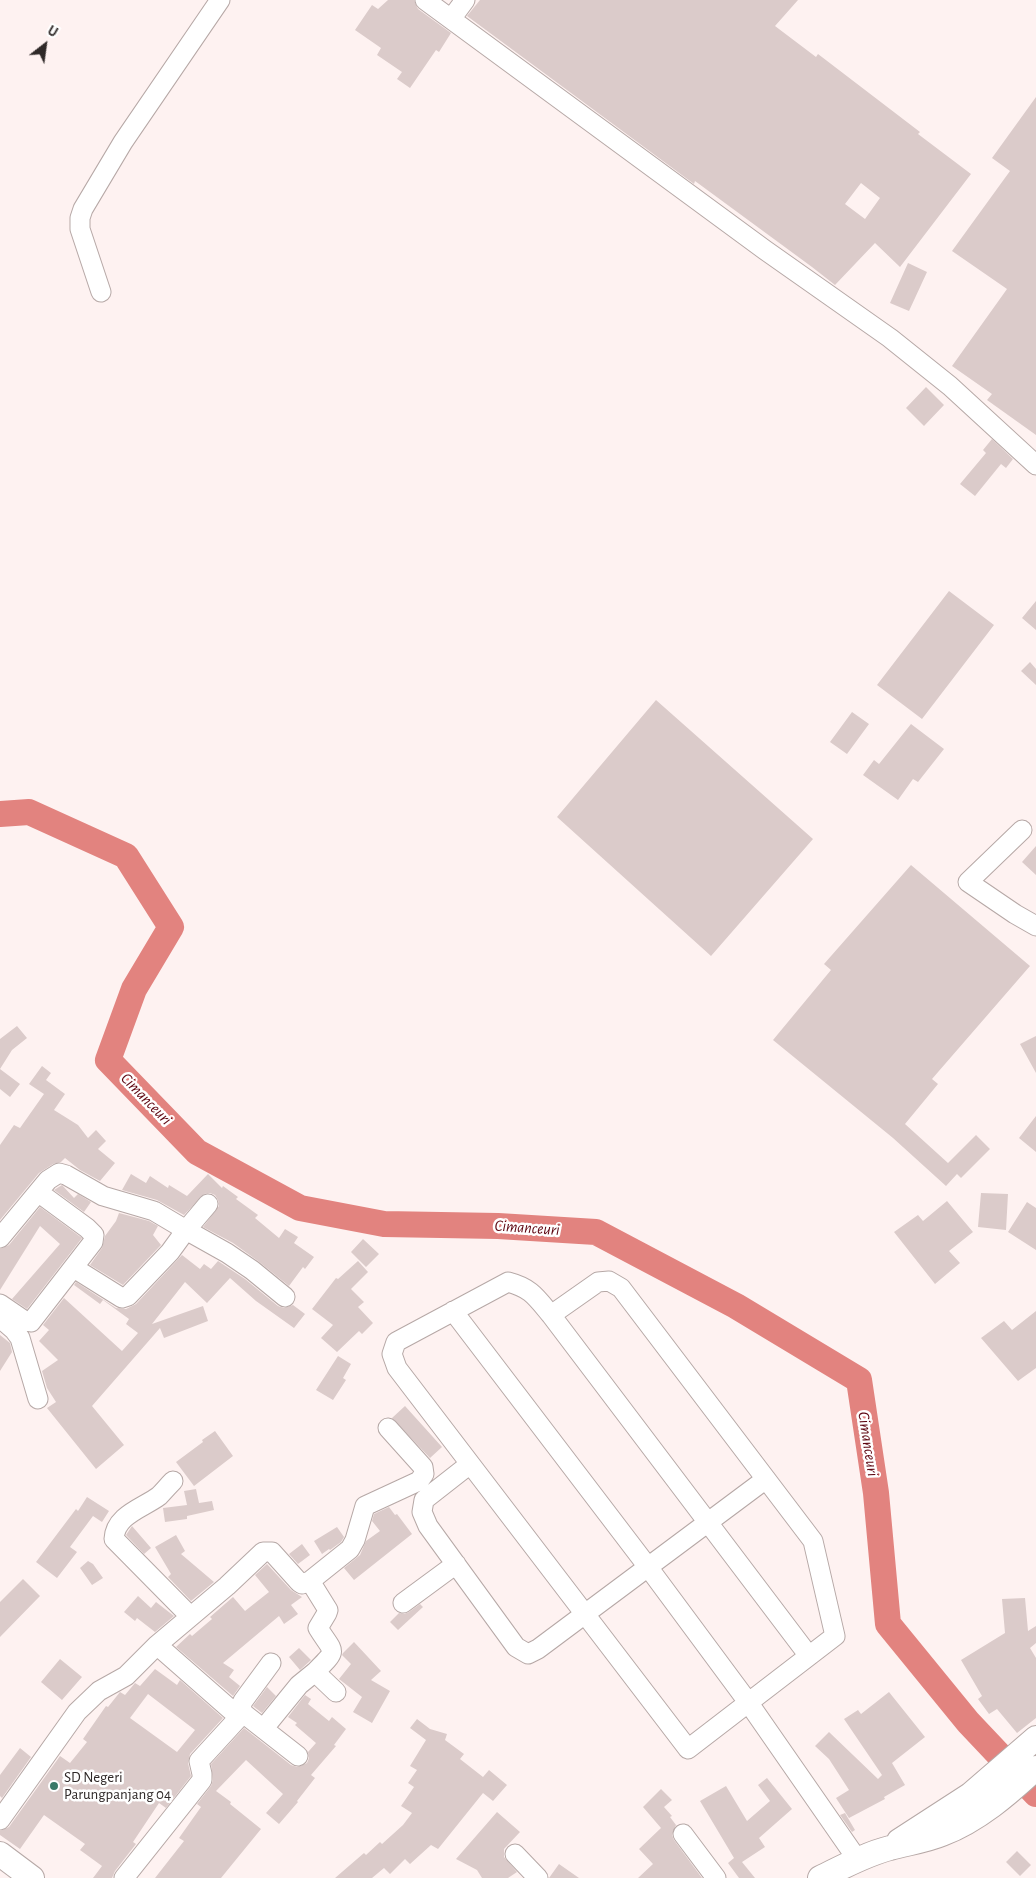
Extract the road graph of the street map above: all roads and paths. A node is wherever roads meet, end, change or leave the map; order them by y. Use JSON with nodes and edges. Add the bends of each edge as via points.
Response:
{"nodes":[{"id":1,"x":220,"y":0,"type":"edge"},
{"id":2,"x":425,"y":0,"type":"edge"},
{"id":3,"x":465,"y":0,"type":"edge"},
{"id":4,"x":451,"y":19,"type":"junction"},
{"id":5,"x":101,"y":292,"type":"dead end"},
{"id":6,"x":1036,"y":465,"type":"edge"},
{"id":7,"x":1022,"y":830,"type":"dead end"},
{"id":8,"x":1036,"y":926,"type":"edge"},
{"id":9,"x":38,"y":1192,"type":"junction"},
{"id":10,"x":208,"y":1204,"type":"dead end"},
{"id":11,"x":186,"y":1230,"type":"junction"},
{"id":12,"x":0,"y":1238,"type":"edge"},
{"id":13,"x":74,"y":1268,"type":"junction"},
{"id":14,"x":285,"y":1297,"type":"dead end"},
{"id":15,"x":0,"y":1304,"type":"edge"},
{"id":16,"x":453,"y":1311,"type":"junction"},
{"id":17,"x":551,"y":1315,"type":"junction"},
{"id":18,"x":0,"y":1318,"type":"edge"},
{"id":19,"x":38,"y":1399,"type":"dead end"},
{"id":20,"x":388,"y":1428,"type":"dead end"},
{"id":21,"x":470,"y":1464,"type":"junction"},
{"id":22,"x":766,"y":1480,"type":"junction"},
{"id":23,"x":173,"y":1482,"type":"dead end"},
{"id":24,"x":708,"y":1523,"type":"junction"},
{"id":25,"x":456,"y":1564,"type":"junction"},
{"id":26,"x":648,"y":1567,"type":"junction"},
{"id":27,"x":310,"y":1581,"type":"junction"},
{"id":28,"x":403,"y":1603,"type":"dead end"},
{"id":29,"x":585,"y":1614,"type":"junction"},
{"id":30,"x":190,"y":1616,"type":"junction"},
{"id":31,"x":157,"y":1645,"type":"junction"},
{"id":32,"x":809,"y":1656,"type":"junction"},
{"id":33,"x":272,"y":1663,"type":"dead end"},
{"id":34,"x":315,"y":1672,"type":"junction"},
{"id":35,"x":336,"y":1692,"type":"dead end"},
{"id":36,"x":748,"y":1702,"type":"junction"},
{"id":37,"x":241,"y":1715,"type":"junction"},
{"id":38,"x":264,"y":1728,"type":"junction"},
{"id":39,"x":1036,"y":1738,"type":"edge"},
{"id":40,"x":298,"y":1756,"type":"dead end"},
{"id":41,"x":1029,"y":1774,"type":"edge"},
{"id":42,"x":977,"y":1803,"type":"junction"},
{"id":43,"x":0,"y":1820,"type":"edge"},
{"id":44,"x":682,"y":1834,"type":"dead end"},
{"id":45,"x":0,"y":1854,"type":"edge"},
{"id":46,"x":514,"y":1854,"type":"dead end"},
{"id":47,"x":857,"y":1860,"type":"junction"},
{"id":48,"x":32,"y":1878,"type":"edge"},
{"id":49,"x":124,"y":1878,"type":"edge"},
{"id":50,"x":538,"y":1878,"type":"edge"},
{"id":51,"x":716,"y":1878,"type":"edge"},
{"id":52,"x":820,"y":1878,"type":"edge"}],
"edges":[{"from":1,"to":5,"type":"street","via":[[123,142],[83,209],[80,229]]},
{"from":2,"to":4,"type":"street"},
{"from":3,"to":4,"type":"street"},
{"from":4,"to":6,"type":"street","via":[[727,223],[890,338],[950,386]]},
{"from":7,"to":8,"type":"street","via":[[968,882]]},
{"from":9,"to":11,"type":"street","via":[[48,1180],[59,1174],[103,1196],[154,1211]]},
{"from":9,"to":12,"type":"street"},
{"from":9,"to":13,"type":"street","via":[[94,1235],[93,1242]]},
{"from":10,"to":11,"type":"street"},
{"from":11,"to":13,"type":"street","via":[[170,1252],[128,1296],[122,1298]]},
{"from":11,"to":14,"type":"street","via":[[227,1252]]},
{"from":13,"to":15,"type":"street","via":[[31,1322]]},
{"from":16,"to":17,"type":"street","via":[[508,1282],[533,1292]]},
{"from":16,"to":21,"type":"street","via":[[396,1342],[392,1354],[397,1368]]},
{"from":16,"to":26,"type":"street"},
{"from":17,"to":22,"type":"street","via":[[598,1282],[609,1281],[621,1288]]},
{"from":17,"to":24,"type":"street"},
{"from":18,"to":19,"type":"street","via":[[20,1338]]},
{"from":20,"to":27,"type":"street","via":[[422,1467],[422,1478],[416,1484],[365,1506],[350,1549]]},
{"from":21,"to":25,"type":"street","via":[[424,1500],[422,1512],[428,1526]]},
{"from":21,"to":29,"type":"street"},
{"from":22,"to":24,"type":"street"},
{"from":22,"to":32,"type":"street","via":[[813,1541],[835,1636]]},
{"from":23,"to":30,"type":"street","via":[[128,1515],[116,1529],[114,1539]]},
{"from":24,"to":26,"type":"street"},
{"from":24,"to":32,"type":"street"},
{"from":25,"to":28,"type":"street"},
{"from":25,"to":29,"type":"street","via":[[516,1646],[528,1654]]},
{"from":26,"to":29,"type":"street"},
{"from":26,"to":36,"type":"street"},
{"from":27,"to":30,"type":"street","via":[[302,1584],[272,1552],[263,1552]]},
{"from":27,"to":34,"type":"street","via":[[328,1610],[318,1628],[333,1651]]},
{"from":29,"to":36,"type":"street","via":[[688,1749]]},
{"from":30,"to":31,"type":"street"},
{"from":31,"to":37,"type":"street"},
{"from":31,"to":43,"type":"street","via":[[126,1676],[99,1691],[77,1712]]},
{"from":32,"to":36,"type":"street"},
{"from":33,"to":37,"type":"street","via":[[243,1701]]},
{"from":34,"to":35,"type":"street"},
{"from":34,"to":38,"type":"street","via":[[299,1685]]},
{"from":36,"to":47,"type":"street"},
{"from":37,"to":38,"type":"street"},
{"from":37,"to":49,"type":"street","via":[[199,1761],[202,1780]]},
{"from":38,"to":40,"type":"street"},
{"from":39,"to":42,"type":"main road","via":[[1007,1763]]},
{"from":41,"to":42,"type":"main road"},
{"from":42,"to":47,"type":"main road","via":[[914,1830],[890,1848]]},
{"from":44,"to":51,"type":"street"},
{"from":45,"to":48,"type":"main road"},
{"from":46,"to":50,"type":"street"},
{"from":47,"to":52,"type":"main road"}]}
